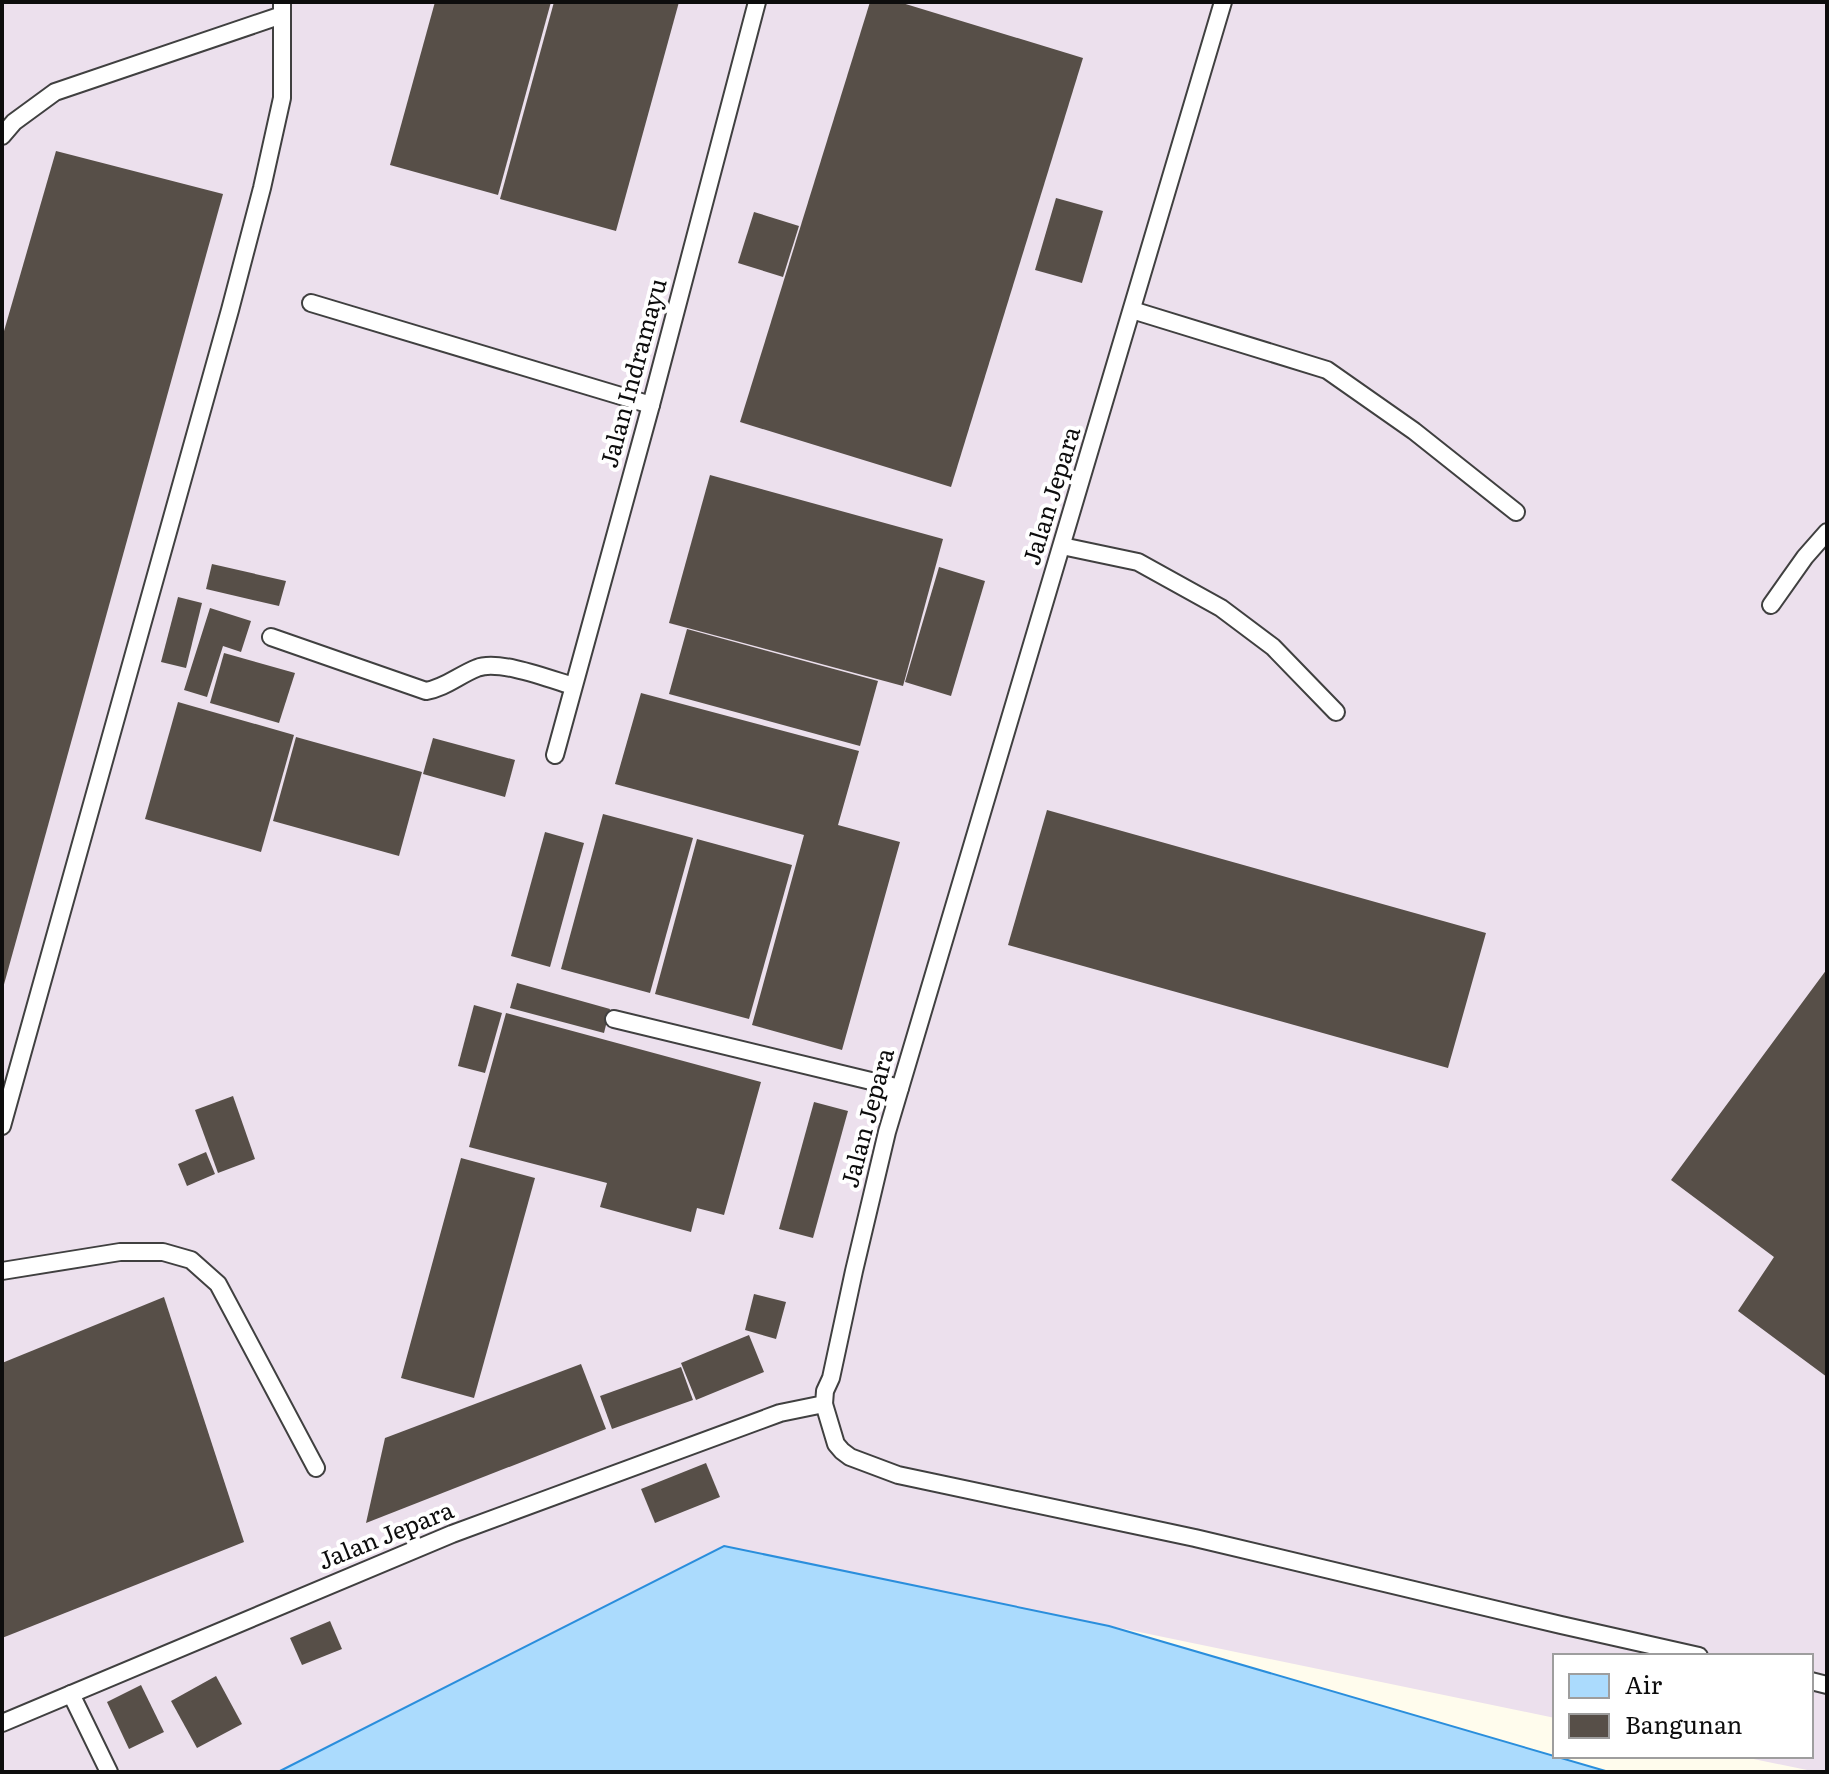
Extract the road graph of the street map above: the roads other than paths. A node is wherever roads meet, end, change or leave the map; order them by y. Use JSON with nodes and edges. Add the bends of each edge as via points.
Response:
{"nodes":[{"id":1,"x":757,"y":2,"type":"edge"},
{"id":2,"x":1223,"y":2,"type":"edge"},
{"id":3,"x":282,"y":8,"type":"edge"},
{"id":4,"x":2,"y":136,"type":"edge"},
{"id":5,"x":311,"y":303,"type":"dead end"},
{"id":6,"x":1132,"y":310,"type":"junction"},
{"id":7,"x":651,"y":405,"type":"junction"},
{"id":8,"x":1516,"y":512,"type":"dead end"},
{"id":9,"x":1827,"y":532,"type":"edge"},
{"id":10,"x":1062,"y":546,"type":"junction"},
{"id":11,"x":1771,"y":605,"type":"dead end"},
{"id":12,"x":271,"y":637,"type":"dead end"},
{"id":13,"x":573,"y":686,"type":"junction"},
{"id":14,"x":1336,"y":712,"type":"dead end"},
{"id":15,"x":555,"y":755,"type":"dead end"},
{"id":16,"x":614,"y":1019,"type":"dead end"},
{"id":17,"x":900,"y":1088,"type":"junction"},
{"id":18,"x":2,"y":1126,"type":"edge"},
{"id":19,"x":2,"y":1271,"type":"edge"},
{"id":20,"x":824,"y":1404,"type":"junction"},
{"id":21,"x":316,"y":1468,"type":"dead end"},
{"id":22,"x":1690,"y":1654,"type":"edge"},
{"id":23,"x":71,"y":1694,"type":"junction"},
{"id":24,"x":2,"y":1723,"type":"edge"},
{"id":25,"x":109,"y":1772,"type":"edge"}],
"edges":[{"from":1,"to":7,"type":"lane","name":"Jalan Indramayu"},
{"from":2,"to":6,"type":"lane","name":"Jalan Jepara"},
{"from":3,"to":4,"type":"lane","via":[[55,92]]},
{"from":3,"to":18,"type":"lane","via":[[282,98],[262,188]]},
{"from":5,"to":7,"type":"lane"},
{"from":6,"to":8,"type":"lane","via":[[1327,370]]},
{"from":6,"to":10,"type":"lane","name":"Jalan Jepara"},
{"from":7,"to":13,"type":"lane","name":"Jalan Indramayu"},
{"from":9,"to":11,"type":"lane"},
{"from":10,"to":14,"type":"lane","via":[[1138,562],[1221,608],[1273,647]]},
{"from":10,"to":17,"type":"lane","name":"Jalan Jepara"},
{"from":12,"to":13,"type":"lane","via":[[426,691],[492,664]]},
{"from":13,"to":15,"type":"lane","name":"Jalan Indramayu"},
{"from":16,"to":17,"type":"lane"},
{"from":17,"to":20,"type":"lane","name":"Jalan Jepara"},
{"from":19,"to":21,"type":"lane","via":[[120,1252],[163,1252],[191,1260],[218,1284]]},
{"from":20,"to":22,"type":"lane","via":[[842,1451],[898,1475]]},
{"from":20,"to":23,"type":"lane","name":"Jalan Jepara","via":[[780,1413],[452,1534]]},
{"from":23,"to":24,"type":"lane","name":"Jalan Jepara"},
{"from":23,"to":25,"type":"lane"}]}
